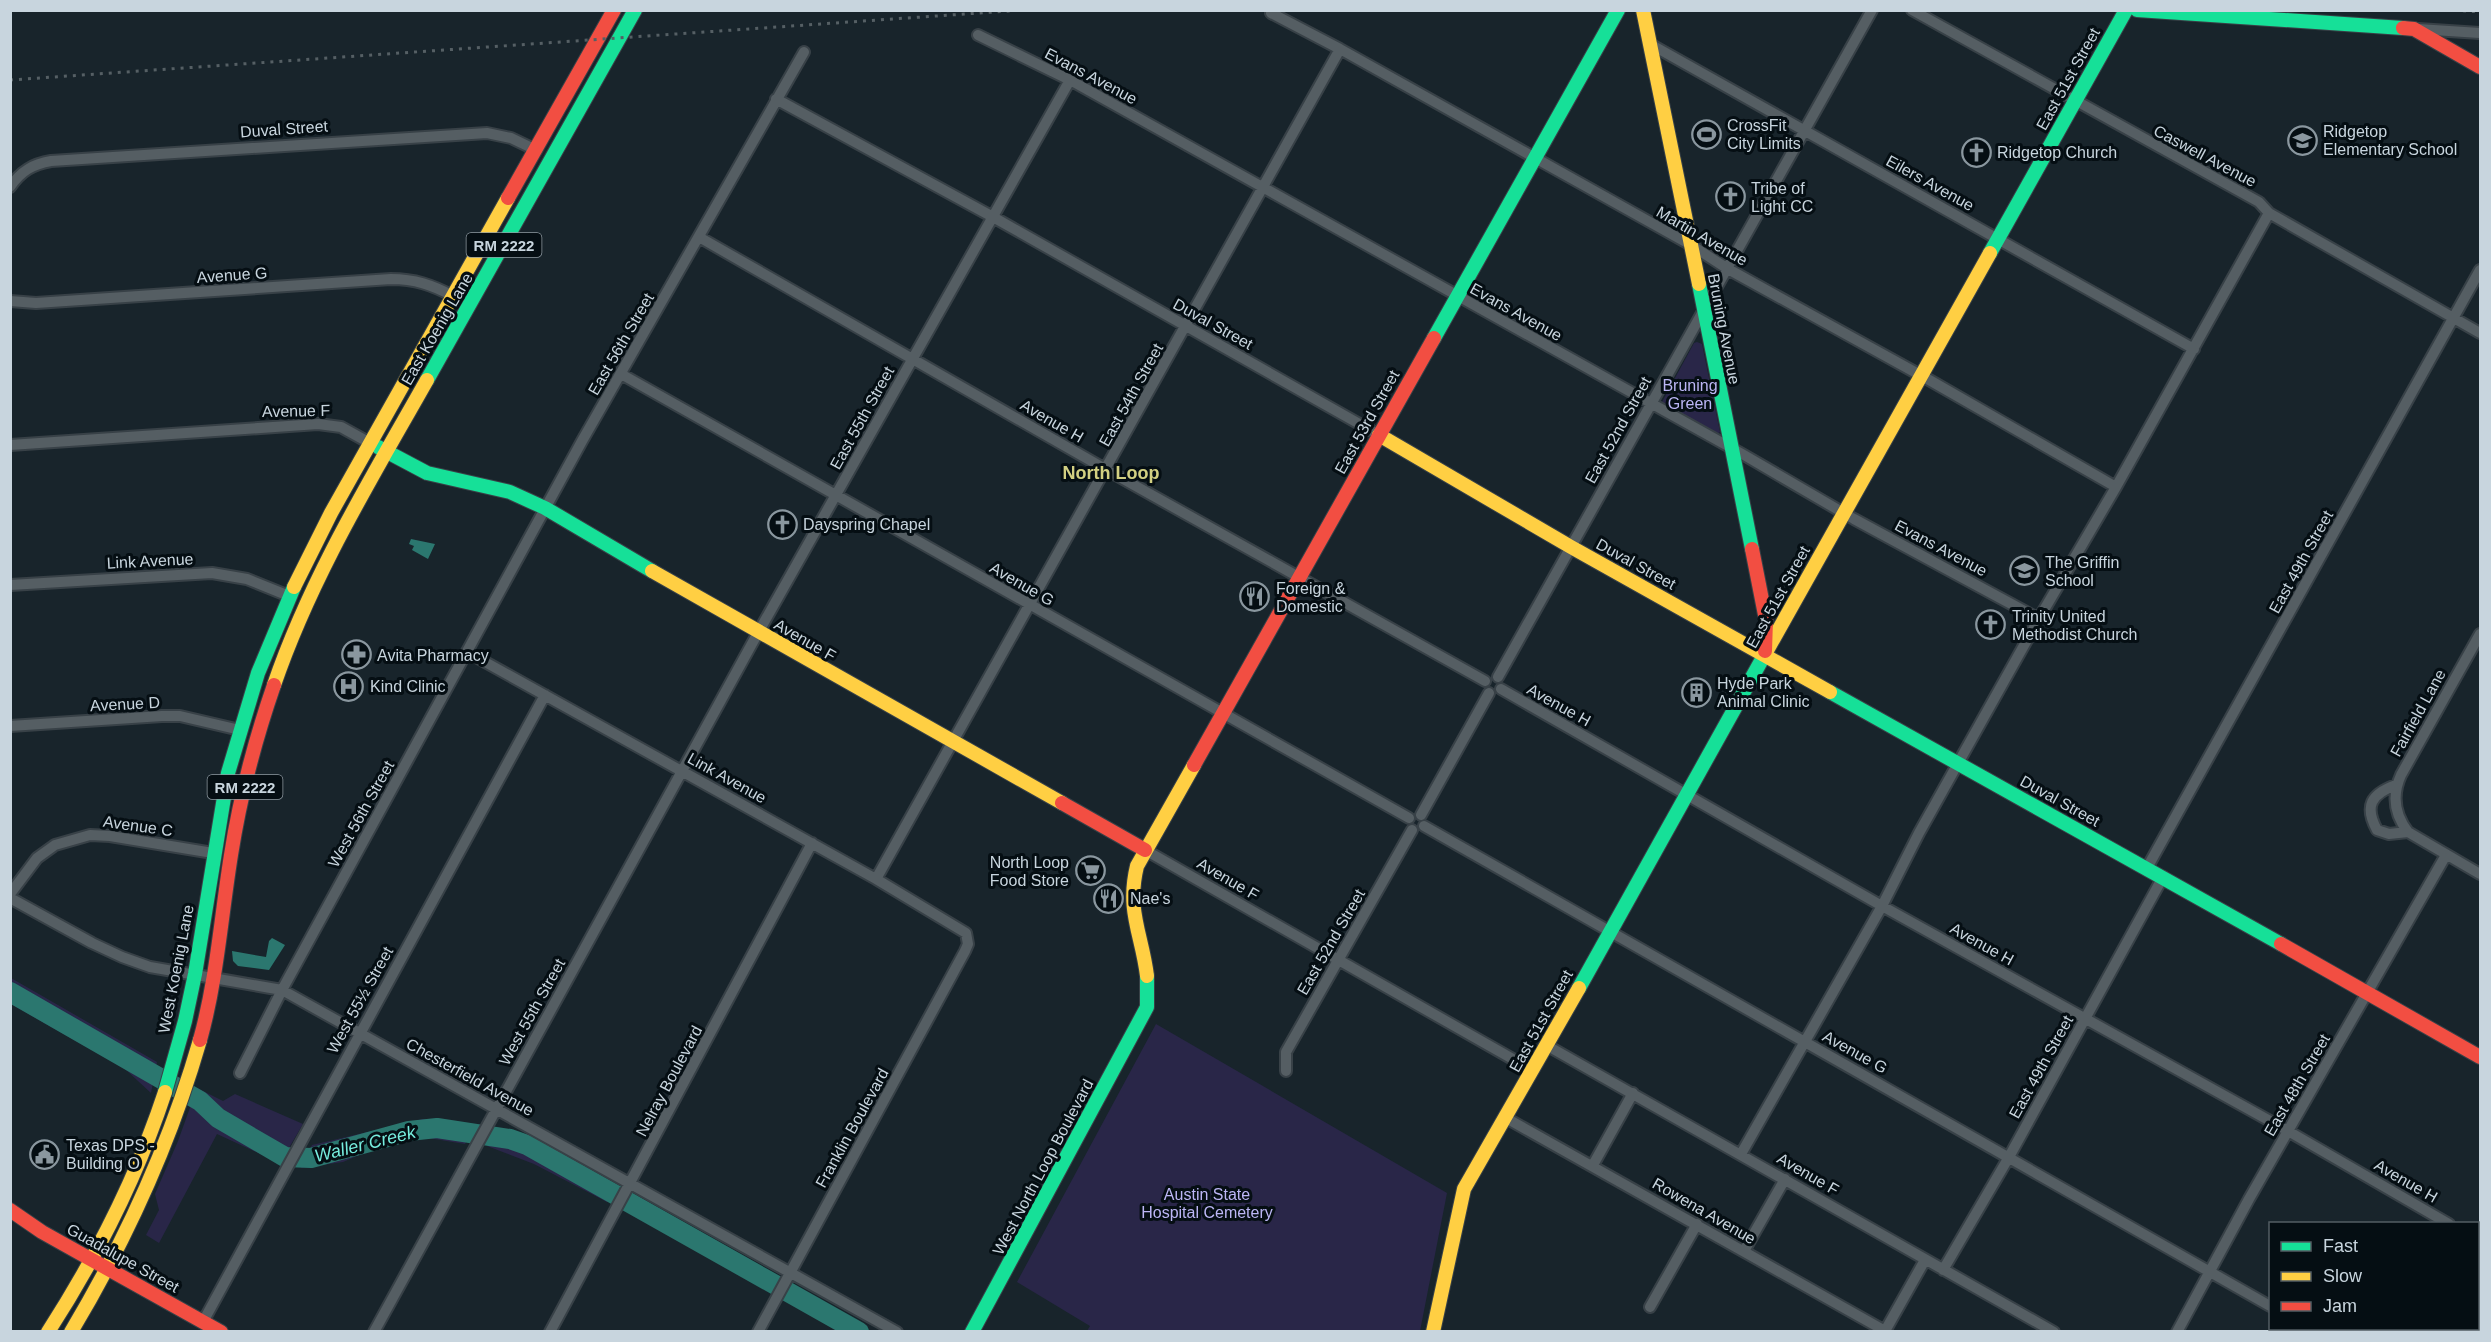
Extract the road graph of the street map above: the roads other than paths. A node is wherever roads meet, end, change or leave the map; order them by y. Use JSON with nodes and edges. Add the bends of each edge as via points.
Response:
{"nodes":[{"id":1,"x":614,"y":10,"type":"edge"},
{"id":2,"x":635,"y":10,"type":"edge"},
{"id":3,"x":1618,"y":10,"type":"edge"},
{"id":4,"x":1643,"y":10,"type":"edge"},
{"id":5,"x":1872,"y":10,"type":"edge"},
{"id":6,"x":1912,"y":10,"type":"edge"},
{"id":7,"x":2126,"y":10,"type":"edge"},
{"id":8,"x":2137,"y":10,"type":"edge"},
{"id":9,"x":1271,"y":13,"type":"dead end"},
{"id":10,"x":2414,"y":29,"type":"junction"},
{"id":11,"x":2481,"y":33,"type":"edge"},
{"id":12,"x":978,"y":35,"type":"dead end"},
{"id":13,"x":1650,"y":44,"type":"junction"},
{"id":14,"x":1340,"y":50,"type":"junction"},
{"id":15,"x":804,"y":52,"type":"dead end"},
{"id":16,"x":2481,"y":67,"type":"edge"},
{"id":17,"x":1070,"y":81,"type":"junction"},
{"id":18,"x":776,"y":99,"type":"junction"},
{"id":19,"x":2076,"y":102,"type":"junction"},
{"id":20,"x":1805,"y":131,"type":"junction"},
{"id":21,"x":536,"y":150,"type":"junction"},
{"id":22,"x":1535,"y":158,"type":"junction"},
{"id":23,"x":10,"y":187,"type":"edge"},
{"id":24,"x":1263,"y":187,"type":"junction"},
{"id":25,"x":2269,"y":213,"type":"junction"},
{"id":26,"x":993,"y":217,"type":"junction"},
{"id":27,"x":699,"y":237,"type":"junction"},
{"id":28,"x":1999,"y":238,"type":"junction"},
{"id":29,"x":1690,"y":245,"type":"junction"},
{"id":30,"x":1728,"y":269,"type":"junction"},
{"id":31,"x":2481,"y":270,"type":"edge"},
{"id":32,"x":453,"y":296,"type":"junction"},
{"id":33,"x":1457,"y":297,"type":"junction"},
{"id":34,"x":10,"y":301,"type":"edge"},
{"id":35,"x":1704,"y":308,"type":"junction"},
{"id":36,"x":2454,"y":318,"type":"junction"},
{"id":37,"x":1186,"y":328,"type":"junction"},
{"id":38,"x":2481,"y":333,"type":"edge"},
{"id":39,"x":2194,"y":349,"type":"junction"},
{"id":40,"x":913,"y":359,"type":"junction"},
{"id":41,"x":621,"y":374,"type":"junction"},
{"id":42,"x":1921,"y":375,"type":"junction"},
{"id":43,"x":1650,"y":403,"type":"junction"},
{"id":44,"x":1379,"y":435,"type":"junction"},
{"id":45,"x":370,"y":443,"type":"junction"},
{"id":46,"x":10,"y":445,"type":"edge"},
{"id":47,"x":1731,"y":448,"type":"junction"},
{"id":48,"x":386,"y":452,"type":"junction"},
{"id":49,"x":1107,"y":470,"type":"junction"},
{"id":50,"x":2116,"y":487,"type":"junction"},
{"id":51,"x":836,"y":496,"type":"junction"},
{"id":52,"x":545,"y":508,"type":"junction"},
{"id":53,"x":1844,"y":514,"type":"junction"},
{"id":54,"x":1571,"y":547,"type":"junction"},
{"id":55,"x":1300,"y":576,"type":"junction"},
{"id":56,"x":10,"y":585,"type":"edge"},
{"id":57,"x":289,"y":596,"type":"junction"},
{"id":58,"x":1030,"y":606,"type":"junction"},
{"id":59,"x":2039,"y":619,"type":"junction"},
{"id":60,"x":758,"y":632,"type":"junction"},
{"id":61,"x":2481,"y":634,"type":"edge"},
{"id":62,"x":467,"y":652,"type":"junction"},
{"id":63,"x":1765,"y":654,"type":"junction"},
{"id":64,"x":1498,"y":677,"type":"junction"},
{"id":65,"x":1485,"y":681,"type":"junction"},
{"id":66,"x":1501,"y":689,"type":"junction"},
{"id":67,"x":1489,"y":693,"type":"junction"},
{"id":68,"x":545,"y":695,"type":"junction"},
{"id":69,"x":1222,"y":714,"type":"junction"},
{"id":70,"x":10,"y":726,"type":"edge"},
{"id":71,"x":240,"y":730,"type":"junction"},
{"id":72,"x":952,"y":742,"type":"junction"},
{"id":73,"x":1958,"y":764,"type":"junction"},
{"id":74,"x":682,"y":771,"type":"junction"},
{"id":75,"x":2396,"y":785,"type":"junction"},
{"id":76,"x":1688,"y":795,"type":"junction"},
{"id":77,"x":1409,"y":818,"type":"junction"},
{"id":78,"x":1422,"y":820,"type":"junction"},
{"id":79,"x":1412,"y":830,"type":"junction"},
{"id":80,"x":2408,"y":832,"type":"junction"},
{"id":81,"x":812,"y":843,"type":"junction"},
{"id":82,"x":1145,"y":850,"type":"junction"},
{"id":83,"x":213,"y":853,"type":"junction"},
{"id":84,"x":2446,"y":855,"type":"junction"},
{"id":85,"x":2147,"y":868,"type":"junction"},
{"id":86,"x":2481,"y":874,"type":"edge"},
{"id":87,"x":2163,"y":877,"type":"junction"},
{"id":88,"x":876,"y":879,"type":"junction"},
{"id":89,"x":10,"y":896,"type":"edge"},
{"id":90,"x":1881,"y":906,"type":"junction"},
{"id":91,"x":1611,"y":932,"type":"junction"},
{"id":92,"x":968,"y":938,"type":"joint"},
{"id":93,"x":1338,"y":961,"type":"junction"},
{"id":94,"x":195,"y":975,"type":"junction"},
{"id":95,"x":214,"y":979,"type":"junction"},
{"id":96,"x":282,"y":990,"type":"junction"},
{"id":97,"x":2366,"y":994,"type":"junction"},
{"id":98,"x":2085,"y":1018,"type":"junction"},
{"id":99,"x":359,"y":1033,"type":"junction"},
{"id":100,"x":1804,"y":1041,"type":"junction"},
{"id":101,"x":1546,"y":1045,"type":"junction"},
{"id":102,"x":2481,"y":1057,"type":"edge"},
{"id":103,"x":1532,"y":1070,"type":"junction"},
{"id":104,"x":1286,"y":1071,"type":"dead end"},
{"id":105,"x":240,"y":1073,"type":"dead end"},
{"id":106,"x":1633,"y":1093,"type":"junction"},
{"id":107,"x":496,"y":1109,"type":"junction"},
{"id":108,"x":1506,"y":1118,"type":"junction"},
{"id":109,"x":2288,"y":1131,"type":"junction"},
{"id":110,"x":1741,"y":1155,"type":"junction"},
{"id":111,"x":2009,"y":1156,"type":"junction"},
{"id":112,"x":1593,"y":1165,"type":"junction"},
{"id":113,"x":1785,"y":1179,"type":"junction"},
{"id":114,"x":631,"y":1184,"type":"junction"},
{"id":115,"x":10,"y":1210,"type":"edge"},
{"id":116,"x":2446,"y":1222,"type":"edge"},
{"id":117,"x":1697,"y":1224,"type":"junction"},
{"id":118,"x":1744,"y":1251,"type":"junction"},
{"id":119,"x":91,"y":1259,"type":"junction"},
{"id":120,"x":1925,"y":1260,"type":"junction"},
{"id":121,"x":109,"y":1269,"type":"junction"},
{"id":122,"x":1943,"y":1270,"type":"junction"},
{"id":123,"x":2211,"y":1272,"type":"junction"},
{"id":124,"x":790,"y":1274,"type":"junction"},
{"id":125,"x":2269,"y":1305,"type":"edge"},
{"id":126,"x":1650,"y":1307,"type":"dead end"},
{"id":127,"x":204,"y":1320,"type":"junction"},
{"id":128,"x":1886,"y":1331,"type":"edge"},
{"id":129,"x":48,"y":1332,"type":"edge"},
{"id":130,"x":71,"y":1332,"type":"edge"},
{"id":131,"x":222,"y":1332,"type":"edge"},
{"id":132,"x":374,"y":1332,"type":"edge"},
{"id":133,"x":550,"y":1332,"type":"edge"},
{"id":134,"x":758,"y":1332,"type":"edge"},
{"id":135,"x":897,"y":1332,"type":"edge"},
{"id":136,"x":972,"y":1332,"type":"edge"},
{"id":137,"x":1432,"y":1332,"type":"edge"},
{"id":138,"x":2054,"y":1332,"type":"edge"},
{"id":139,"x":2177,"y":1332,"type":"edge"}],
"edges":[{"from":1,"to":21,"type":"street","name":"East Koenig Lane","number":"RM 2222"},
{"from":2,"to":48,"type":"street","name":"East Koenig Lane","number":"RM 2222"},
{"from":3,"to":22,"type":"street","name":"East 53rd Street"},
{"from":4,"to":13,"type":"street","name":"Bruning Avenue"},
{"from":5,"to":20,"type":"street","name":"East 52nd Street"},
{"from":6,"to":19,"type":"street","name":"Caswell Avenue"},
{"from":7,"to":19,"type":"street","name":"East 51st Street"},
{"from":8,"to":10,"type":"street"},
{"from":9,"to":14,"type":"street","name":"Martin Avenue"},
{"from":10,"to":11,"type":"street"},
{"from":10,"to":16,"type":"street"},
{"from":12,"to":17,"type":"street","name":"Evans Avenue"},
{"from":13,"to":20,"type":"street","name":"Eilers Avenue"},
{"from":13,"to":29,"type":"street","name":"Bruning Avenue"},
{"from":14,"to":22,"type":"street","name":"Martin Avenue"},
{"from":14,"to":24,"type":"street","name":"East 54th Street"},
{"from":15,"to":18,"type":"street","name":"East 56th Street"},
{"from":17,"to":24,"type":"street","name":"Evans Avenue"},
{"from":17,"to":26,"type":"street","name":"East 55th Street"},
{"from":18,"to":26,"type":"street","name":"Duval Street"},
{"from":18,"to":27,"type":"street","name":"East 56th Street"},
{"from":19,"to":25,"type":"street","name":"Caswell Avenue","via":[[2259,202]]},
{"from":19,"to":28,"type":"street","name":"East 51st Street"},
{"from":20,"to":28,"type":"street","name":"Eilers Avenue"},
{"from":20,"to":30,"type":"street","name":"East 52nd Street"},
{"from":21,"to":23,"type":"street","name":"Duval Street","via":[[511,138],[487,133],[51,160],[31,166]]},
{"from":21,"to":32,"type":"street","name":"East Koenig Lane","number":"RM 2222"},
{"from":22,"to":29,"type":"street","name":"Martin Avenue"},
{"from":22,"to":33,"type":"street","name":"East 53rd Street"},
{"from":24,"to":33,"type":"street","name":"Evans Avenue"},
{"from":24,"to":37,"type":"street","name":"East 54th Street"},
{"from":25,"to":36,"type":"street","name":"Caswell Avenue"},
{"from":25,"to":39,"type":"street"},
{"from":26,"to":37,"type":"street","name":"Duval Street"},
{"from":26,"to":40,"type":"street","name":"East 55th Street"},
{"from":27,"to":40,"type":"street","name":"Avenue H"},
{"from":27,"to":41,"type":"street","name":"East 56th Street"},
{"from":28,"to":39,"type":"street","name":"Eilers Avenue"},
{"from":28,"to":42,"type":"street","name":"East 51st Street"},
{"from":29,"to":30,"type":"street","name":"Martin Avenue"},
{"from":29,"to":35,"type":"street","name":"Bruning Avenue"},
{"from":30,"to":35,"type":"street","name":"East 52nd Street"},
{"from":30,"to":42,"type":"street","name":"Martin Avenue"},
{"from":31,"to":36,"type":"street","name":"East 49th Street"},
{"from":32,"to":34,"type":"street","name":"Avenue G","via":[[427,283],[391,279],[36,303]]},
{"from":32,"to":45,"type":"street","name":"East Koenig Lane","number":"RM 2222"},
{"from":33,"to":43,"type":"street","name":"Evans Avenue"},
{"from":33,"to":44,"type":"street","name":"East 53rd Street"},
{"from":35,"to":43,"type":"street","name":"East 52nd Street"},
{"from":35,"to":47,"type":"street","name":"Bruning Avenue"},
{"from":36,"to":38,"type":"street","name":"Caswell Avenue"},
{"from":36,"to":85,"type":"street","name":"East 49th Street"},
{"from":37,"to":44,"type":"street","name":"Duval Street"},
{"from":37,"to":49,"type":"street","name":"East 54th Street"},
{"from":39,"to":50,"type":"street"},
{"from":40,"to":49,"type":"street","name":"Avenue H"},
{"from":40,"to":51,"type":"street","name":"East 55th Street"},
{"from":41,"to":51,"type":"street","name":"Avenue G"},
{"from":41,"to":52,"type":"street","name":"East 56th Street"},
{"from":42,"to":50,"type":"street","name":"Martin Avenue"},
{"from":42,"to":53,"type":"street","name":"East 51st Street"},
{"from":43,"to":47,"type":"street","name":"Evans Avenue"},
{"from":43,"to":54,"type":"street","name":"East 52nd Street"},
{"from":44,"to":54,"type":"street","name":"Duval Street"},
{"from":44,"to":55,"type":"street","name":"East 53rd Street"},
{"from":45,"to":46,"type":"street","name":"Avenue F","via":[[341,427],[318,424]]},
{"from":45,"to":48,"type":"street","name":"Avenue F"},
{"from":45,"to":57,"type":"street","name":"East Koenig Lane","number":"RM 2222"},
{"from":47,"to":53,"type":"street","name":"Evans Avenue"},
{"from":47,"to":63,"type":"street","name":"Bruning Avenue","via":[[1766,620]]},
{"from":48,"to":52,"type":"street","name":"Avenue F","via":[[427,473],[510,492]]},
{"from":48,"to":95,"type":"street","name":"East Koenig Lane","number":"RM 2222","via":[[307,603],[273,690],[248,775],[231,856]]},
{"from":49,"to":55,"type":"street","name":"Avenue H"},
{"from":49,"to":58,"type":"street","name":"East 54th Street"},
{"from":50,"to":59,"type":"street"},
{"from":51,"to":58,"type":"street","name":"Avenue G"},
{"from":51,"to":60,"type":"street","name":"East 55th Street"},
{"from":52,"to":60,"type":"street","name":"Avenue F"},
{"from":52,"to":62,"type":"street","name":"East 56th Street"},
{"from":53,"to":59,"type":"street","name":"Evans Avenue"},
{"from":53,"to":63,"type":"street","name":"East 51st Street"},
{"from":54,"to":63,"type":"street","name":"Duval Street"},
{"from":54,"to":64,"type":"street","name":"East 52nd Street"},
{"from":55,"to":65,"type":"street","name":"Avenue H"},
{"from":55,"to":69,"type":"street","name":"East 53rd Street"},
{"from":56,"to":57,"type":"street","name":"Link Avenue","via":[[212,573],[247,579]]},
{"from":57,"to":71,"type":"street","name":"West Koenig Lane","number":"RM 2222"},
{"from":58,"to":69,"type":"street","name":"Avenue G"},
{"from":58,"to":72,"type":"street","name":"East 54th Street"},
{"from":59,"to":73,"type":"street"},
{"from":60,"to":72,"type":"street","name":"Avenue F"},
{"from":60,"to":74,"type":"street","name":"East 55th Street"},
{"from":61,"to":75,"type":"street","name":"Fairfield Lane"},
{"from":62,"to":68,"type":"street","name":"Link Avenue"},
{"from":62,"to":96,"type":"street","name":"West 56th Street"},
{"from":63,"to":73,"type":"street","name":"Duval Street"},
{"from":63,"to":76,"type":"street","name":"East 51st Street"},
{"from":64,"to":65,"type":"street"},
{"from":64,"to":66,"type":"street"},
{"from":65,"to":67,"type":"street"},
{"from":66,"to":67,"type":"street"},
{"from":66,"to":76,"type":"street","name":"Avenue H"},
{"from":67,"to":78,"type":"street"},
{"from":68,"to":74,"type":"street","name":"Link Avenue"},
{"from":68,"to":99,"type":"street","name":"West 55½ Street"},
{"from":69,"to":77,"type":"street","name":"Avenue G"},
{"from":69,"to":82,"type":"street","name":"East 53rd Street"},
{"from":70,"to":71,"type":"street","name":"Avenue D","via":[[180,716]]},
{"from":71,"to":83,"type":"street","name":"West Koenig Lane","number":"RM 2222"},
{"from":72,"to":82,"type":"street","name":"Avenue F"},
{"from":72,"to":88,"type":"street","name":"East 54th Street"},
{"from":73,"to":85,"type":"street","name":"Duval Street"},
{"from":73,"to":90,"type":"street"},
{"from":74,"to":81,"type":"street","name":"Link Avenue"},
{"from":74,"to":107,"type":"street","name":"West 55th Street"},
{"from":75,"to":80,"type":"street","name":"Fairfield Lane","via":[[2396,811]]},
{"from":75,"to":80,"type":"street","via":[[2375,797],[2370,818],[2377,830],[2389,834]]},
{"from":76,"to":90,"type":"street","name":"Avenue H"},
{"from":76,"to":91,"type":"street","name":"East 51st Street"},
{"from":77,"to":78,"type":"street","via":[[1413,814]]},
{"from":77,"to":79,"type":"street"},
{"from":78,"to":79,"type":"street","via":[[1420,830]]},
{"from":78,"to":91,"type":"street","name":"Avenue G"},
{"from":79,"to":93,"type":"street","name":"East 52nd Street"},
{"from":80,"to":84,"type":"street"},
{"from":81,"to":88,"type":"street","name":"Link Avenue"},
{"from":81,"to":114,"type":"street","name":"Nelray Boulevard"},
{"from":82,"to":93,"type":"street","name":"Avenue F"},
{"from":82,"to":136,"type":"street","name":"West North Loop Boulevard","via":[[1130,893],[1149,988],[1143,1017]]},
{"from":83,"to":89,"type":"street","name":"Avenue C","via":[[90,835],[55,845],[37,858]]},
{"from":83,"to":94,"type":"street","name":"West Koenig Lane","number":"RM 2222"},
{"from":84,"to":86,"type":"street"},
{"from":84,"to":97,"type":"street","name":"East 48th Street"},
{"from":85,"to":87,"type":"street","name":"Duval Street"},
{"from":87,"to":97,"type":"street","name":"Duval Street"},
{"from":87,"to":98,"type":"street","name":"East 49th Street"},
{"from":88,"to":92,"type":"street","name":"Link Avenue","via":[[961,928]]},
{"from":89,"to":94,"type":"street","name":"Chesterfield Avenue","via":[[122,957],[150,967]]},
{"from":90,"to":98,"type":"street","name":"Avenue H"},
{"from":90,"to":100,"type":"street"},
{"from":91,"to":100,"type":"street","name":"Avenue G"},
{"from":91,"to":101,"type":"street","name":"East 51st Street"},
{"from":92,"to":124,"type":"street","name":"Franklin Boulevard","via":[[965,951]]},
{"from":93,"to":103,"type":"street","name":"Avenue F"},
{"from":93,"to":104,"type":"street","name":"East 52nd Street","via":[[1286,1052]]},
{"from":94,"to":95,"type":"street","name":"Chesterfield Avenue"},
{"from":94,"to":119,"type":"street","name":"West Koenig Lane","number":"RM 2222","via":[[163,1092],[127,1189]]},
{"from":95,"to":96,"type":"street","name":"Chesterfield Avenue"},
{"from":95,"to":121,"type":"street","number":"RM 2222","via":[[181,1101],[145,1196]]},
{"from":96,"to":99,"type":"street","name":"Chesterfield Avenue"},
{"from":96,"to":105,"type":"street","name":"West 56th Street"},
{"from":97,"to":102,"type":"street","name":"Duval Street"},
{"from":97,"to":109,"type":"street","name":"East 48th Street"},
{"from":98,"to":109,"type":"street","name":"Avenue H"},
{"from":98,"to":111,"type":"street","name":"East 49th Street"},
{"from":99,"to":107,"type":"street","name":"Chesterfield Avenue"},
{"from":99,"to":127,"type":"street","name":"West 55½ Street"},
{"from":100,"to":110,"type":"street"},
{"from":100,"to":111,"type":"street","name":"Avenue G"},
{"from":101,"to":103,"type":"street","name":"East 51st Street"},
{"from":101,"to":106,"type":"street","name":"Avenue F"},
{"from":103,"to":108,"type":"street","name":"East 51st Street"},
{"from":106,"to":110,"type":"street","name":"Avenue F"},
{"from":106,"to":112,"type":"street"},
{"from":107,"to":114,"type":"street","name":"Chesterfield Avenue"},
{"from":107,"to":132,"type":"street","name":"West 55th Street"},
{"from":108,"to":112,"type":"street","name":"Rowena Avenue"},
{"from":108,"to":137,"type":"street","name":"East 51st Street","via":[[1464,1189]]},
{"from":109,"to":116,"type":"street","name":"Avenue H"},
{"from":109,"to":123,"type":"street","name":"East 48th Street"},
{"from":110,"to":113,"type":"street","name":"Avenue F"},
{"from":111,"to":122,"type":"street","name":"East 49th Street"},
{"from":111,"to":123,"type":"street","name":"Avenue G"},
{"from":112,"to":117,"type":"street","name":"Rowena Avenue"},
{"from":113,"to":118,"type":"street"},
{"from":113,"to":120,"type":"street","name":"Avenue F"},
{"from":114,"to":124,"type":"street","name":"Chesterfield Avenue"},
{"from":114,"to":133,"type":"street","name":"Nelray Boulevard"},
{"from":115,"to":119,"type":"street","name":"Guadalupe Street"},
{"from":117,"to":118,"type":"street","name":"Rowena Avenue"},
{"from":117,"to":126,"type":"street"},
{"from":118,"to":128,"type":"street","name":"Rowena Avenue"},
{"from":119,"to":121,"type":"street","name":"Guadalupe Street"},
{"from":119,"to":129,"type":"street","name":"West Koenig Lane","number":"RM 2222"},
{"from":120,"to":122,"type":"street","name":"Avenue F"},
{"from":120,"to":128,"type":"street"},
{"from":121,"to":127,"type":"street","name":"Guadalupe Street"},
{"from":121,"to":130,"type":"street","number":"RM 2222"},
{"from":122,"to":138,"type":"street","name":"Avenue F"},
{"from":123,"to":125,"type":"street","name":"Avenue G"},
{"from":123,"to":139,"type":"street","name":"East 48th Street"},
{"from":124,"to":134,"type":"street","name":"Franklin Boulevard"},
{"from":124,"to":135,"type":"street","name":"Chesterfield Avenue"},
{"from":127,"to":131,"type":"street","name":"Guadalupe Street"}]}
